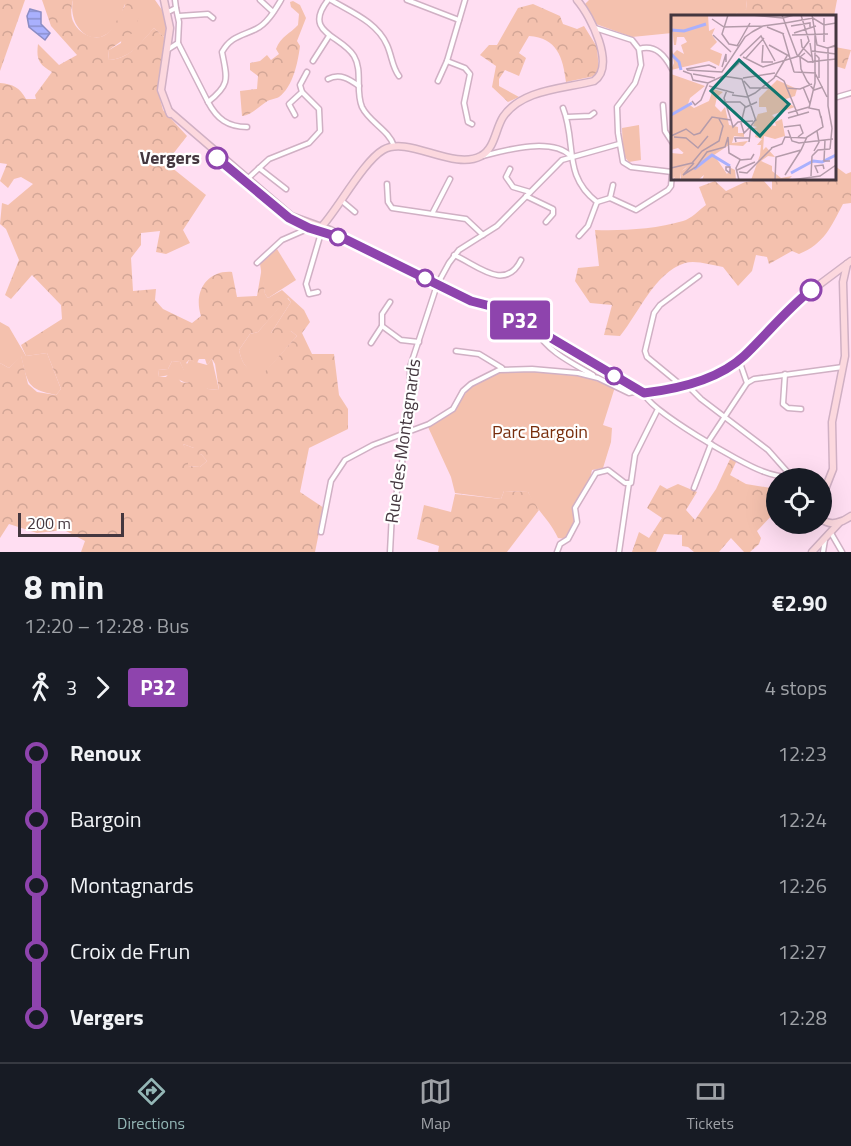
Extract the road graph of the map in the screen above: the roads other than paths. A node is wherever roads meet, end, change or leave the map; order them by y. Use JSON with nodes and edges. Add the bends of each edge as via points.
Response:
{"nodes":[{"id":1,"x":165,"y":0,"type":"edge"},
{"id":2,"x":175,"y":0,"type":"edge"},
{"id":3,"x":260,"y":0,"type":"edge"},
{"id":4,"x":281,"y":0,"type":"edge"},
{"id":5,"x":329,"y":0,"type":"edge"},
{"id":6,"x":407,"y":0,"type":"edge"},
{"id":7,"x":465,"y":0,"type":"edge"},
{"id":8,"x":577,"y":0,"type":"edge"},
{"id":9,"x":172,"y":10,"type":"junction"},
{"id":10,"x":273,"y":12,"type":"junction"},
{"id":11,"x":179,"y":16,"type":"junction"},
{"id":12,"x":213,"y":18,"type":"dead end"},
{"id":13,"x":459,"y":20,"type":"junction"},
{"id":14,"x":591,"y":26,"type":"junction"},
{"id":15,"x":608,"y":30,"type":"junction"},
{"id":16,"x":329,"y":36,"type":"junction"},
{"id":17,"x":597,"y":40,"type":"junction"},
{"id":18,"x":178,"y":43,"type":"junction"},
{"id":19,"x":639,"y":49,"type":"junction"},
{"id":20,"x":167,"y":50,"type":"junction"},
{"id":21,"x":313,"y":61,"type":"dead end"},
{"id":22,"x":447,"y":62,"type":"junction"},
{"id":23,"x":671,"y":67,"type":"edge"},
{"id":24,"x":306,"y":72,"type":"dead end"},
{"id":25,"x":399,"y":76,"type":"dead end"},
{"id":26,"x":328,"y":79,"type":"dead end"},
{"id":27,"x":438,"y":81,"type":"dead end"},
{"id":28,"x":359,"y":87,"type":"junction"},
{"id":29,"x":302,"y":92,"type":"junction"},
{"id":30,"x":851,"y":93,"type":"edge"},
{"id":31,"x":836,"y":97,"type":"edge"},
{"id":32,"x":208,"y":102,"type":"junction"},
{"id":33,"x":663,"y":105,"type":"dead end"},
{"id":34,"x":563,"y":108,"type":"dead end"},
{"id":35,"x":594,"y":113,"type":"dead end"},
{"id":36,"x":295,"y":114,"type":"dead end"},
{"id":37,"x":567,"y":117,"type":"junction"},
{"id":38,"x":472,"y":124,"type":"dead end"},
{"id":39,"x":248,"y":127,"type":"dead end"},
{"id":40,"x":671,"y":141,"type":"edge"},
{"id":41,"x":619,"y":144,"type":"junction"},
{"id":42,"x":394,"y":147,"type":"junction"},
{"id":43,"x":479,"y":157,"type":"junction"},
{"id":44,"x":571,"y":157,"type":"junction"},
{"id":45,"x":259,"y":168,"type":"junction"},
{"id":46,"x":510,"y":169,"type":"dead end"},
{"id":47,"x":671,"y":172,"type":"edge"},
{"id":48,"x":450,"y":179,"type":"dead end"},
{"id":49,"x":671,"y":180,"type":"edge"},
{"id":50,"x":246,"y":181,"type":"junction"},
{"id":51,"x":387,"y":184,"type":"dead end"},
{"id":52,"x":613,"y":186,"type":"dead end"},
{"id":53,"x":286,"y":189,"type":"dead end"},
{"id":54,"x":528,"y":194,"type":"junction"},
{"id":55,"x":610,"y":198,"type":"junction"},
{"id":56,"x":342,"y":201,"type":"junction"},
{"id":57,"x":597,"y":202,"type":"junction"},
{"id":58,"x":355,"y":212,"type":"dead end"},
{"id":59,"x":433,"y":212,"type":"junction"},
{"id":60,"x":546,"y":222,"type":"dead end"},
{"id":61,"x":308,"y":226,"type":"junction"},
{"id":62,"x":326,"y":228,"type":"junction"},
{"id":63,"x":483,"y":235,"type":"junction"},
{"id":64,"x":579,"y":236,"type":"dead end"},
{"id":65,"x":454,"y":255,"type":"junction"},
{"id":66,"x":521,"y":260,"type":"dead end"},
{"id":67,"x":256,"y":263,"type":"dead end"},
{"id":68,"x":849,"y":263,"type":"edge"},
{"id":69,"x":699,"y":276,"type":"dead end"},
{"id":70,"x":840,"y":276,"type":"junction"},
{"id":71,"x":437,"y":285,"type":"junction"},
{"id":72,"x":318,"y":292,"type":"dead end"},
{"id":73,"x":390,"y":302,"type":"dead end"},
{"id":74,"x":848,"y":318,"type":"edge"},
{"id":75,"x":382,"y":326,"type":"junction"},
{"id":76,"x":536,"y":330,"type":"junction"},
{"id":77,"x":419,"y":342,"type":"junction"},
{"id":78,"x":371,"y":343,"type":"dead end"},
{"id":79,"x":456,"y":351,"type":"dead end"},
{"id":80,"x":739,"y":360,"type":"junction"},
{"id":81,"x":844,"y":367,"type":"junction"},
{"id":82,"x":503,"y":369,"type":"junction"},
{"id":83,"x":785,"y":374,"type":"junction"},
{"id":84,"x":598,"y":378,"type":"junction"},
{"id":85,"x":747,"y":383,"type":"junction"},
{"id":86,"x":684,"y":386,"type":"junction"},
{"id":87,"x":641,"y":392,"type":"junction"},
{"id":88,"x":801,"y":409,"type":"dead end"},
{"id":89,"x":657,"y":411,"type":"junction"},
{"id":90,"x":725,"y":417,"type":"junction"},
{"id":91,"x":405,"y":433,"type":"junction"},
{"id":92,"x":710,"y":443,"type":"junction"},
{"id":93,"x":784,"y":468,"type":"edge"},
{"id":94,"x":766,"y":472,"type":"edge"},
{"id":95,"x":832,"y":472,"type":"edge"},
{"id":96,"x":629,"y":483,"type":"junction"},
{"id":97,"x":694,"y":488,"type":"dead end"},
{"id":98,"x":851,"y":516,"type":"edge"},
{"id":99,"x":832,"y":522,"type":"edge"},
{"id":100,"x":835,"y":523,"type":"junction"},
{"id":101,"x":321,"y":532,"type":"dead end"},
{"id":102,"x":832,"y":532,"type":"joint"},
{"id":103,"x":830,"y":534,"type":"edge"},
{"id":104,"x":825,"y":540,"type":"junction"},
{"id":105,"x":390,"y":552,"type":"edge"},
{"id":106,"x":558,"y":552,"type":"edge"},
{"id":107,"x":619,"y":552,"type":"edge"},
{"id":108,"x":812,"y":552,"type":"edge"},
{"id":109,"x":823,"y":552,"type":"edge"},
{"id":110,"x":842,"y":552,"type":"edge"}],
"edges":[{"from":1,"to":9,"type":"main road"},
{"from":2,"to":9,"type":"street"},
{"from":3,"to":10,"type":"street"},
{"from":4,"to":10,"type":"street"},
{"from":5,"to":16,"type":"street","via":[[320,15],[324,32]]},
{"from":5,"to":25,"type":"street","via":[[377,29]]},
{"from":6,"to":13,"type":"street"},
{"from":7,"to":13,"type":"street"},
{"from":8,"to":14,"type":"main road"},
{"from":9,"to":11,"type":"street"},
{"from":9,"to":20,"type":"main road"},
{"from":10,"to":32,"type":"street","via":[[258,28],[227,44],[222,52],[228,74],[226,82]]},
{"from":11,"to":12,"type":"street","via":[[208,14]]},
{"from":11,"to":18,"type":"street"},
{"from":13,"to":22,"type":"street"},
{"from":14,"to":15,"type":"street"},
{"from":14,"to":17,"type":"main road"},
{"from":15,"to":17,"type":"street"},
{"from":15,"to":19,"type":"street","via":[[632,40]]},
{"from":16,"to":21,"type":"street"},
{"from":16,"to":28,"type":"street","via":[[354,55]]},
{"from":17,"to":43,"type":"main road","via":[[604,60],[599,77],[521,100],[502,118],[491,146]]},
{"from":18,"to":20,"type":"street"},
{"from":18,"to":32,"type":"street"},
{"from":19,"to":23,"type":"street","via":[[661,52]]},
{"from":19,"to":41,"type":"street","via":[[639,75],[617,107]]},
{"from":20,"to":50,"type":"main road","via":[[161,90],[169,111],[177,124]]},
{"from":22,"to":27,"type":"street"},
{"from":22,"to":38,"type":"street","via":[[465,68],[470,74],[464,103],[468,122]]},
{"from":24,"to":29,"type":"street","via":[[300,85]]},
{"from":26,"to":28,"type":"street","via":[[335,75],[348,78]]},
{"from":28,"to":42,"type":"street","via":[[361,105]]},
{"from":29,"to":36,"type":"street","via":[[288,104]]},
{"from":29,"to":45,"type":"street","via":[[319,109],[320,130],[309,143],[284,152]]},
{"from":30,"to":31,"type":"street"},
{"from":32,"to":39,"type":"street","via":[[220,120]]},
{"from":33,"to":40,"type":"street","via":[[664,131]]},
{"from":34,"to":37,"type":"street"},
{"from":35,"to":37,"type":"street"},
{"from":37,"to":44,"type":"street"},
{"from":41,"to":44,"type":"street","name":"Rue des Montagnards"},
{"from":41,"to":47,"type":"street","via":[[623,162],[631,167]]},
{"from":42,"to":43,"type":"main road","via":[[464,160]]},
{"from":42,"to":56,"type":"main road","via":[[376,156]]},
{"from":43,"to":44,"type":"street","via":[[505,149],[542,147],[564,151]]},
{"from":44,"to":54,"type":"street","name":"Rue des Montagnards","via":[[557,165]]},
{"from":44,"to":57,"type":"street","via":[[582,189]]},
{"from":45,"to":50,"type":"street"},
{"from":45,"to":53,"type":"street"},
{"from":46,"to":54,"type":"street","via":[[506,177],[511,185]]},
{"from":48,"to":59,"type":"street"},
{"from":49,"to":55,"type":"street","via":[[668,190],[636,210]]},
{"from":50,"to":61,"type":"main road","via":[[277,210]]},
{"from":51,"to":59,"type":"street","via":[[392,208]]},
{"from":52,"to":55,"type":"street"},
{"from":54,"to":60,"type":"street","via":[[553,209]]},
{"from":54,"to":63,"type":"street","name":"Rue des Montagnards"},
{"from":55,"to":57,"type":"street"},
{"from":56,"to":58,"type":"street"},
{"from":56,"to":62,"type":"main road"},
{"from":57,"to":64,"type":"street","via":[[588,226]]},
{"from":59,"to":63,"type":"street","via":[[466,219]]},
{"from":61,"to":62,"type":"main road"},
{"from":61,"to":67,"type":"street","via":[[282,240]]},
{"from":62,"to":71,"type":"main road"},
{"from":62,"to":72,"type":"street","via":[[306,284],[309,294]]},
{"from":63,"to":65,"type":"street","name":"Rue des Montagnards"},
{"from":65,"to":66,"type":"street","via":[[497,277],[510,274]]},
{"from":65,"to":71,"type":"street","name":"Rue des Montagnards"},
{"from":68,"to":70,"type":"main road"},
{"from":69,"to":86,"type":"street","via":[[654,313],[645,351],[647,357]]},
{"from":70,"to":74,"type":"main road"},
{"from":70,"to":80,"type":"main road","via":[[822,283],[792,305]]},
{"from":71,"to":76,"type":"main road","via":[[474,302],[502,309]]},
{"from":71,"to":77,"type":"street","name":"Rue des Montagnards"},
{"from":73,"to":75,"type":"street","via":[[382,314]]},
{"from":74,"to":81,"type":"main road"},
{"from":75,"to":77,"type":"street","via":[[401,340]]},
{"from":75,"to":78,"type":"street"},
{"from":76,"to":84,"type":"street","via":[[562,357]]},
{"from":76,"to":87,"type":"main road"},
{"from":77,"to":91,"type":"street","name":"Rue des Montagnards","via":[[409,376]]},
{"from":79,"to":82,"type":"street","via":[[479,354]]},
{"from":80,"to":85,"type":"street"},
{"from":80,"to":86,"type":"main road"},
{"from":81,"to":83,"type":"street"},
{"from":81,"to":95,"type":"main road","via":[[832,422]]},
{"from":82,"to":84,"type":"street","via":[[564,371]]},
{"from":82,"to":91,"type":"street","via":[[471,384],[453,410]]},
{"from":83,"to":85,"type":"street"},
{"from":83,"to":88,"type":"street","via":[[783,404]]},
{"from":84,"to":87,"type":"street","via":[[629,393]]},
{"from":85,"to":90,"type":"street"},
{"from":86,"to":87,"type":"main road"},
{"from":86,"to":90,"type":"street"},
{"from":87,"to":89,"type":"street"},
{"from":89,"to":92,"type":"street"},
{"from":89,"to":96,"type":"street","via":[[635,456],[634,475]]},
{"from":90,"to":92,"type":"street"},
{"from":90,"to":93,"type":"street","via":[[768,450]]},
{"from":91,"to":101,"type":"street","via":[[345,460],[332,481]]},
{"from":91,"to":105,"type":"street","name":"Rue des Montagnards"},
{"from":92,"to":94,"type":"street"},
{"from":92,"to":97,"type":"street"},
{"from":96,"to":106,"type":"street","via":[[608,470],[596,473],[575,508],[577,522]]},
{"from":96,"to":107,"type":"street"},
{"from":98,"to":100,"type":"main road"},
{"from":99,"to":100,"type":"main road"},
{"from":100,"to":102,"type":"main road"},
{"from":102,"to":110,"type":"street"},
{"from":103,"to":104,"type":"main road"},
{"from":104,"to":108,"type":"main road"},
{"from":104,"to":109,"type":"street"}]}
